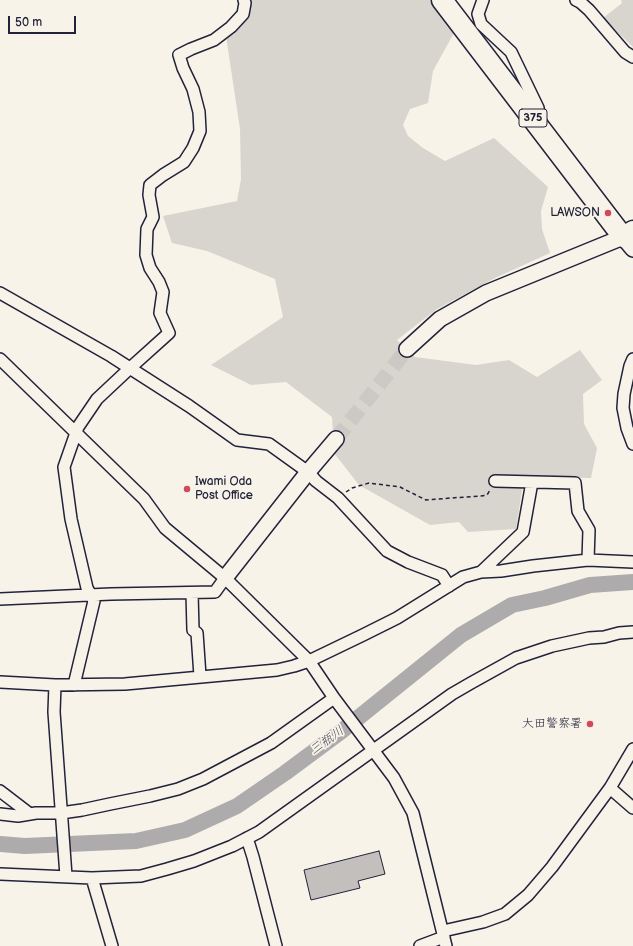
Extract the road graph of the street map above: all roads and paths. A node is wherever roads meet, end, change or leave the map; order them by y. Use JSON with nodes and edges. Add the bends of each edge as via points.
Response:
{"nodes":[{"id":1,"x":244,"y":0,"type":"edge"},
{"id":2,"x":442,"y":0,"type":"edge"},
{"id":3,"x":483,"y":0,"type":"edge"},
{"id":4,"x":576,"y":0,"type":"edge"},
{"id":5,"x":633,"y":57,"type":"edge"},
{"id":6,"x":542,"y":131,"type":"junction"},
{"id":7,"x":630,"y":239,"type":"edge"},
{"id":8,"x":0,"y":294,"type":"edge"},
{"id":9,"x":407,"y":349,"type":"tunnel mouth"},
{"id":10,"x":0,"y":359,"type":"edge"},
{"id":11,"x":633,"y":359,"type":"edge"},
{"id":12,"x":129,"y":369,"type":"junction"},
{"id":13,"x":76,"y":433,"type":"junction"},
{"id":14,"x":336,"y":439,"type":"tunnel mouth"},
{"id":15,"x":633,"y":444,"type":"edge"},
{"id":16,"x":308,"y":472,"type":"junction"},
{"id":17,"x":495,"y":481,"type":"joint"},
{"id":18,"x":532,"y":482,"type":"junction"},
{"id":19,"x":338,"y":498,"type":"junction"},
{"id":20,"x":588,"y":560,"type":"junction"},
{"id":21,"x":633,"y":562,"type":"edge"},
{"id":22,"x":481,"y":572,"type":"junction"},
{"id":23,"x":225,"y":578,"type":"junction"},
{"id":24,"x":449,"y":586,"type":"junction"},
{"id":25,"x":192,"y":593,"type":"junction"},
{"id":26,"x":90,"y":595,"type":"junction"},
{"id":27,"x":0,"y":599,"type":"edge"},
{"id":28,"x":633,"y":632,"type":"edge"},
{"id":29,"x":309,"y":661,"type":"junction"},
{"id":30,"x":200,"y":676,"type":"junction"},
{"id":31,"x":0,"y":682,"type":"edge"},
{"id":32,"x":74,"y":685,"type":"junction"},
{"id":33,"x":56,"y":686,"type":"junction"},
{"id":34,"x":334,"y":698,"type":"junction"},
{"id":35,"x":633,"y":749,"type":"edge"},
{"id":36,"x":374,"y":750,"type":"junction"},
{"id":37,"x":610,"y":788,"type":"junction"},
{"id":38,"x":0,"y":791,"type":"edge"},
{"id":39,"x":633,"y":808,"type":"edge"},
{"id":40,"x":0,"y":814,"type":"edge"},
{"id":41,"x":30,"y":814,"type":"junction"},
{"id":42,"x":62,"y":818,"type":"junction"},
{"id":43,"x":247,"y":838,"type":"junction"},
{"id":44,"x":66,"y":873,"type":"junction"},
{"id":45,"x":0,"y":874,"type":"edge"},
{"id":46,"x":92,"y":878,"type":"junction"},
{"id":47,"x":444,"y":938,"type":"edge"},
{"id":48,"x":112,"y":946,"type":"edge"},
{"id":49,"x":276,"y":946,"type":"edge"},
{"id":50,"x":420,"y":946,"type":"edge"}],
"edges":[{"from":1,"to":12,"type":"street","via":[[243,14],[231,27],[214,40],[179,55],[200,112],[200,131],[184,162],[150,185],[153,217],[147,229],[146,256],[163,292],[160,314],[169,333]]},
{"from":2,"to":6,"type":"highway","number":"375"},
{"from":3,"to":6,"type":"street","via":[[478,14],[481,24],[511,52],[538,108]]},
{"from":4,"to":5,"type":"street","via":[[589,10],[625,52]]},
{"from":6,"to":7,"type":"highway","number":"375"},
{"from":7,"to":9,"type":"street","via":[[486,293],[440,319]]},
{"from":8,"to":12,"type":"street","via":[[111,356]]},
{"from":10,"to":13,"type":"street"},
{"from":11,"to":15,"type":"street","via":[[628,373],[623,408]]},
{"from":12,"to":13,"type":"street","via":[[98,399]]},
{"from":12,"to":16,"type":"street","via":[[189,406],[237,440],[269,444]]},
{"from":13,"to":23,"type":"street","via":[[144,499],[165,528]]},
{"from":13,"to":26,"type":"street","via":[[64,467],[71,519]]},
{"from":14,"to":16,"type":"street"},
{"from":16,"to":19,"type":"street"},
{"from":16,"to":23,"type":"street"},
{"from":17,"to":18,"type":"street"},
{"from":17,"to":19,"type":"path","via":[[487,495],[481,496],[426,500],[400,487],[369,483],[352,488]]},
{"from":18,"to":20,"type":"street","via":[[574,483],[578,510],[588,530]]},
{"from":18,"to":22,"type":"street","via":[[523,532]]},
{"from":19,"to":24,"type":"street","via":[[387,551],[442,575]]},
{"from":20,"to":21,"type":"street"},
{"from":20,"to":22,"type":"street"},
{"from":22,"to":24,"type":"street","via":[[463,577]]},
{"from":23,"to":25,"type":"street","via":[[215,592]]},
{"from":23,"to":29,"type":"street"},
{"from":24,"to":29,"type":"street","via":[[397,618]]},
{"from":25,"to":26,"type":"street"},
{"from":25,"to":30,"type":"street"},
{"from":26,"to":27,"type":"street"},
{"from":26,"to":32,"type":"street","via":[[94,601]]},
{"from":28,"to":36,"type":"street","via":[[552,646],[516,658],[452,694]]},
{"from":29,"to":30,"type":"street","via":[[277,670]]},
{"from":29,"to":34,"type":"street"},
{"from":30,"to":32,"type":"street","via":[[125,684]]},
{"from":31,"to":33,"type":"street"},
{"from":32,"to":33,"type":"street"},
{"from":33,"to":42,"type":"street","via":[[54,712]]},
{"from":34,"to":36,"type":"street"},
{"from":34,"to":42,"type":"street","via":[[271,743],[203,779],[178,789],[82,810]]},
{"from":35,"to":37,"type":"street"},
{"from":36,"to":43,"type":"street"},
{"from":36,"to":47,"type":"street","via":[[394,778],[413,813]]},
{"from":37,"to":39,"type":"street"},
{"from":37,"to":47,"type":"street","via":[[552,867],[528,895],[505,914]]},
{"from":38,"to":41,"type":"street"},
{"from":40,"to":41,"type":"street"},
{"from":41,"to":42,"type":"street"},
{"from":42,"to":44,"type":"street"},
{"from":43,"to":46,"type":"street","via":[[194,861],[141,876]]},
{"from":43,"to":49,"type":"street"},
{"from":44,"to":45,"type":"street"},
{"from":44,"to":46,"type":"street"},
{"from":46,"to":48,"type":"street"},
{"from":47,"to":50,"type":"street"}]}
